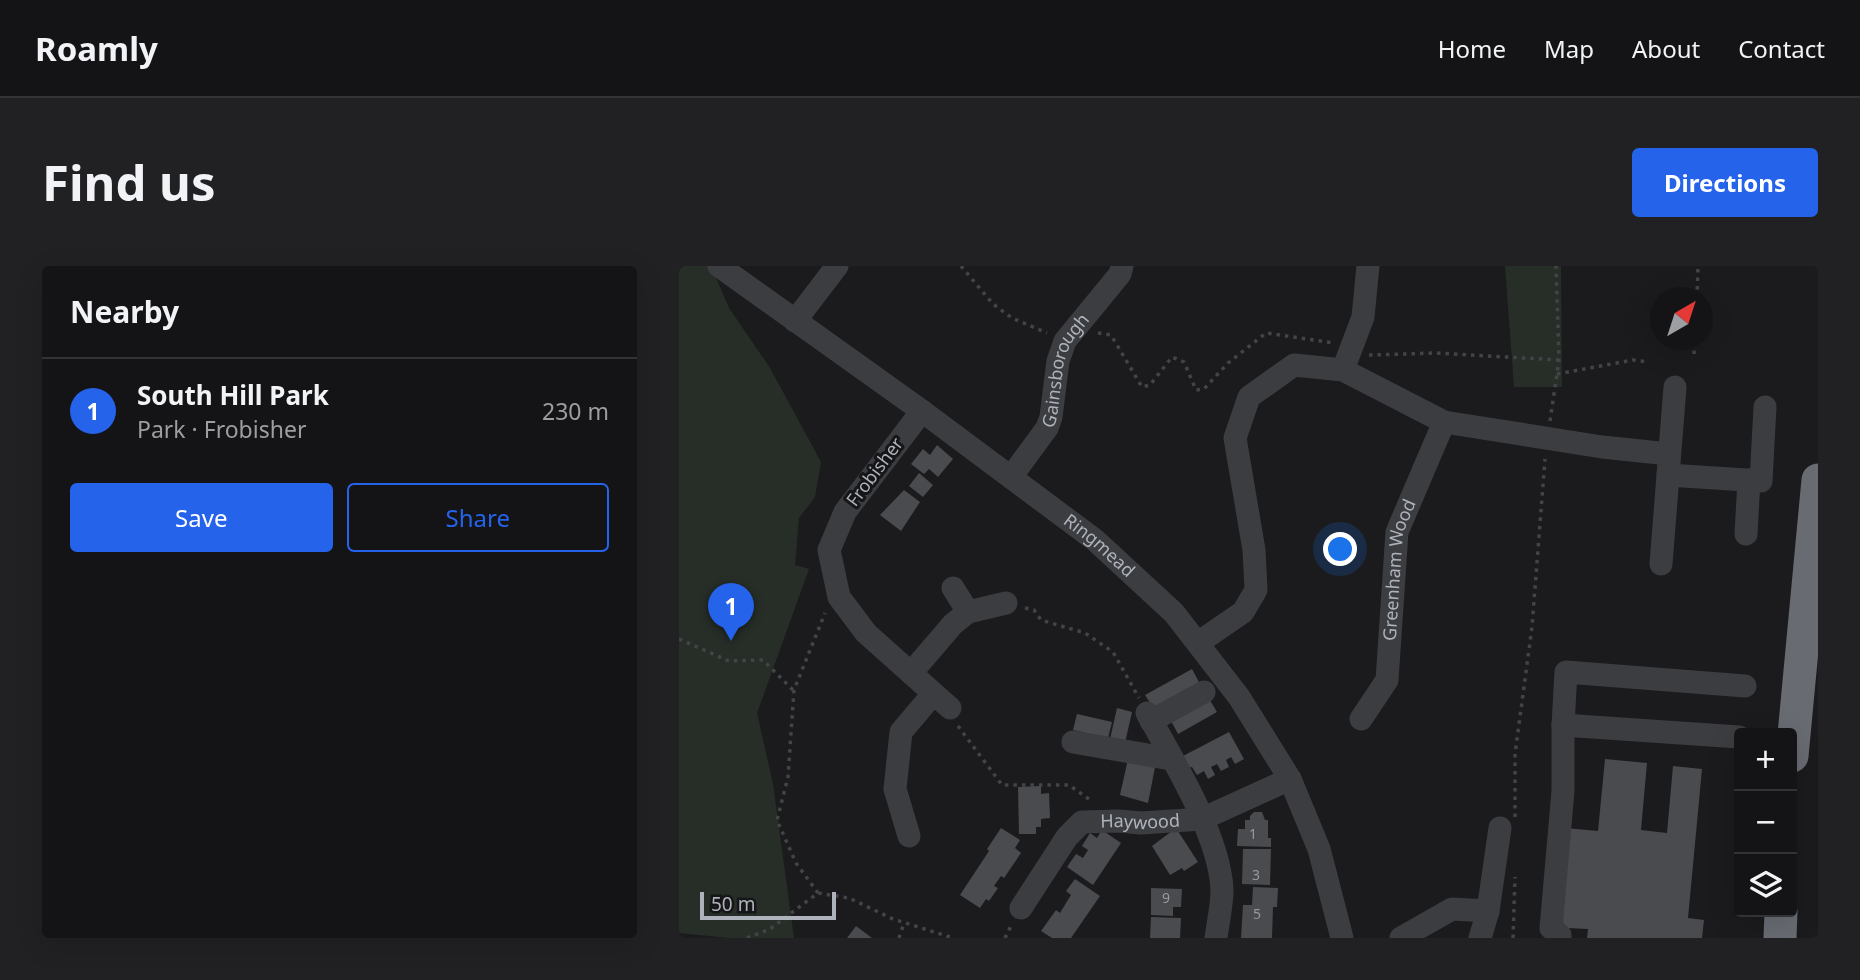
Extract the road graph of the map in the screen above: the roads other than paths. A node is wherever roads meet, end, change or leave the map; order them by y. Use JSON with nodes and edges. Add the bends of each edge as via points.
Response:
{"nodes":[{"id":1,"x":719,"y":266,"type":"edge"},
{"id":2,"x":837,"y":266,"type":"edge"},
{"id":3,"x":1122,"y":266,"type":"edge"},
{"id":4,"x":1367,"y":266,"type":"edge"},
{"id":5,"x":795,"y":321,"type":"junction"},
{"id":6,"x":1343,"y":370,"type":"junction"},
{"id":7,"x":1675,"y":387,"type":"dead end"},
{"id":8,"x":1765,"y":407,"type":"dead end"},
{"id":9,"x":922,"y":411,"type":"junction"},
{"id":10,"x":1444,"y":422,"type":"junction"},
{"id":11,"x":1669,"y":465,"type":"junction"},
{"id":12,"x":1011,"y":477,"type":"junction"},
{"id":13,"x":1749,"y":480,"type":"junction"},
{"id":14,"x":1818,"y":481,"type":"edge"},
{"id":15,"x":1746,"y":534,"type":"dead end"},
{"id":16,"x":1661,"y":565,"type":"dead end"},
{"id":17,"x":953,"y":588,"type":"dead end"},
{"id":18,"x":1006,"y":603,"type":"road end"},
{"id":19,"x":968,"y":612,"type":"junction"},
{"id":20,"x":1198,"y":643,"type":"junction"},
{"id":21,"x":911,"y":673,"type":"junction"},
{"id":22,"x":1745,"y":686,"type":"dead end"},
{"id":23,"x":1204,"y":692,"type":"dead end"},
{"id":24,"x":1361,"y":719,"type":"dead end"},
{"id":25,"x":1563,"y":725,"type":"junction"},
{"id":26,"x":1795,"y":728,"type":"edge"},
{"id":27,"x":1734,"y":737,"type":"edge"},
{"id":28,"x":1073,"y":742,"type":"dead end"},
{"id":29,"x":1171,"y":759,"type":"junction"},
{"id":30,"x":1290,"y":779,"type":"junction"},
{"id":31,"x":1202,"y":819,"type":"junction"},
{"id":32,"x":1508,"y":823,"type":"road end"},
{"id":33,"x":909,"y":836,"type":"dead end"},
{"id":34,"x":1033,"y":900,"type":"dead end"},
{"id":35,"x":1488,"y":911,"type":"junction"},
{"id":36,"x":1781,"y":917,"type":"edge"},
{"id":37,"x":1216,"y":938,"type":"edge"},
{"id":38,"x":1342,"y":938,"type":"edge"},
{"id":39,"x":1401,"y":938,"type":"edge"},
{"id":40,"x":1480,"y":938,"type":"edge"},
{"id":41,"x":1560,"y":938,"type":"edge"},
{"id":42,"x":1780,"y":938,"type":"edge"}],
"edges":[{"from":1,"to":5,"type":"street","name":"Ringmead"},
{"from":2,"to":5,"type":"street"},
{"from":3,"to":12,"type":"street","name":"Gainsborough","via":[[1070,335],[1058,360],[1048,428]]},
{"from":4,"to":6,"type":"street","via":[[1363,317]]},
{"from":5,"to":9,"type":"street","name":"Ringmead"},
{"from":6,"to":10,"type":"street"},
{"from":6,"to":20,"type":"street","via":[[1294,365],[1249,397],[1235,438],[1256,590],[1243,612]]},
{"from":7,"to":11,"type":"street"},
{"from":8,"to":13,"type":"street","via":[[1761,481]]},
{"from":9,"to":12,"type":"street","name":"Ringmead"},
{"from":9,"to":21,"type":"street","name":"Frobisher","via":[[845,512],[829,550],[839,597],[866,633]]},
{"from":10,"to":11,"type":"street","via":[[1602,447]]},
{"from":10,"to":24,"type":"street","name":"Greenham Wood","via":[[1397,532],[1387,680]]},
{"from":11,"to":13,"type":"street"},
{"from":11,"to":16,"type":"street"},
{"from":12,"to":20,"type":"street","name":"Ringmead","via":[[1095,540],[1174,613]]},
{"from":13,"to":15,"type":"street"},
{"from":14,"to":26,"type":"highway"},
{"from":17,"to":19,"type":"street"},
{"from":18,"to":19,"type":"street"},
{"from":19,"to":21,"type":"street"},
{"from":20,"to":30,"type":"street","name":"Ringmead","via":[[1239,697]]},
{"from":21,"to":33,"type":"street","name":"Frobisher","via":[[942,701],[901,732],[895,789]]},
{"from":22,"to":25,"type":"street","via":[[1566,672]]},
{"from":23,"to":29,"type":"street","name":"Haywood","via":[[1149,717]]},
{"from":25,"to":27,"type":"street"},
{"from":25,"to":41,"type":"street","via":[[1563,791],[1551,928]]},
{"from":28,"to":29,"type":"street"},
{"from":29,"to":31,"type":"street","name":"Haywood"},
{"from":30,"to":31,"type":"street","name":"Haywood"},
{"from":30,"to":38,"type":"street","name":"Ringmead","via":[[1319,849]]},
{"from":31,"to":34,"type":"street","name":"Haywood","via":[[1082,822],[1067,837]]},
{"from":31,"to":37,"type":"street","name":"Haywood","via":[[1221,890]]},
{"from":32,"to":35,"type":"street"},
{"from":35,"to":39,"type":"street","via":[[1452,909]]},
{"from":35,"to":40,"type":"street"},
{"from":36,"to":42,"type":"highway"}]}
